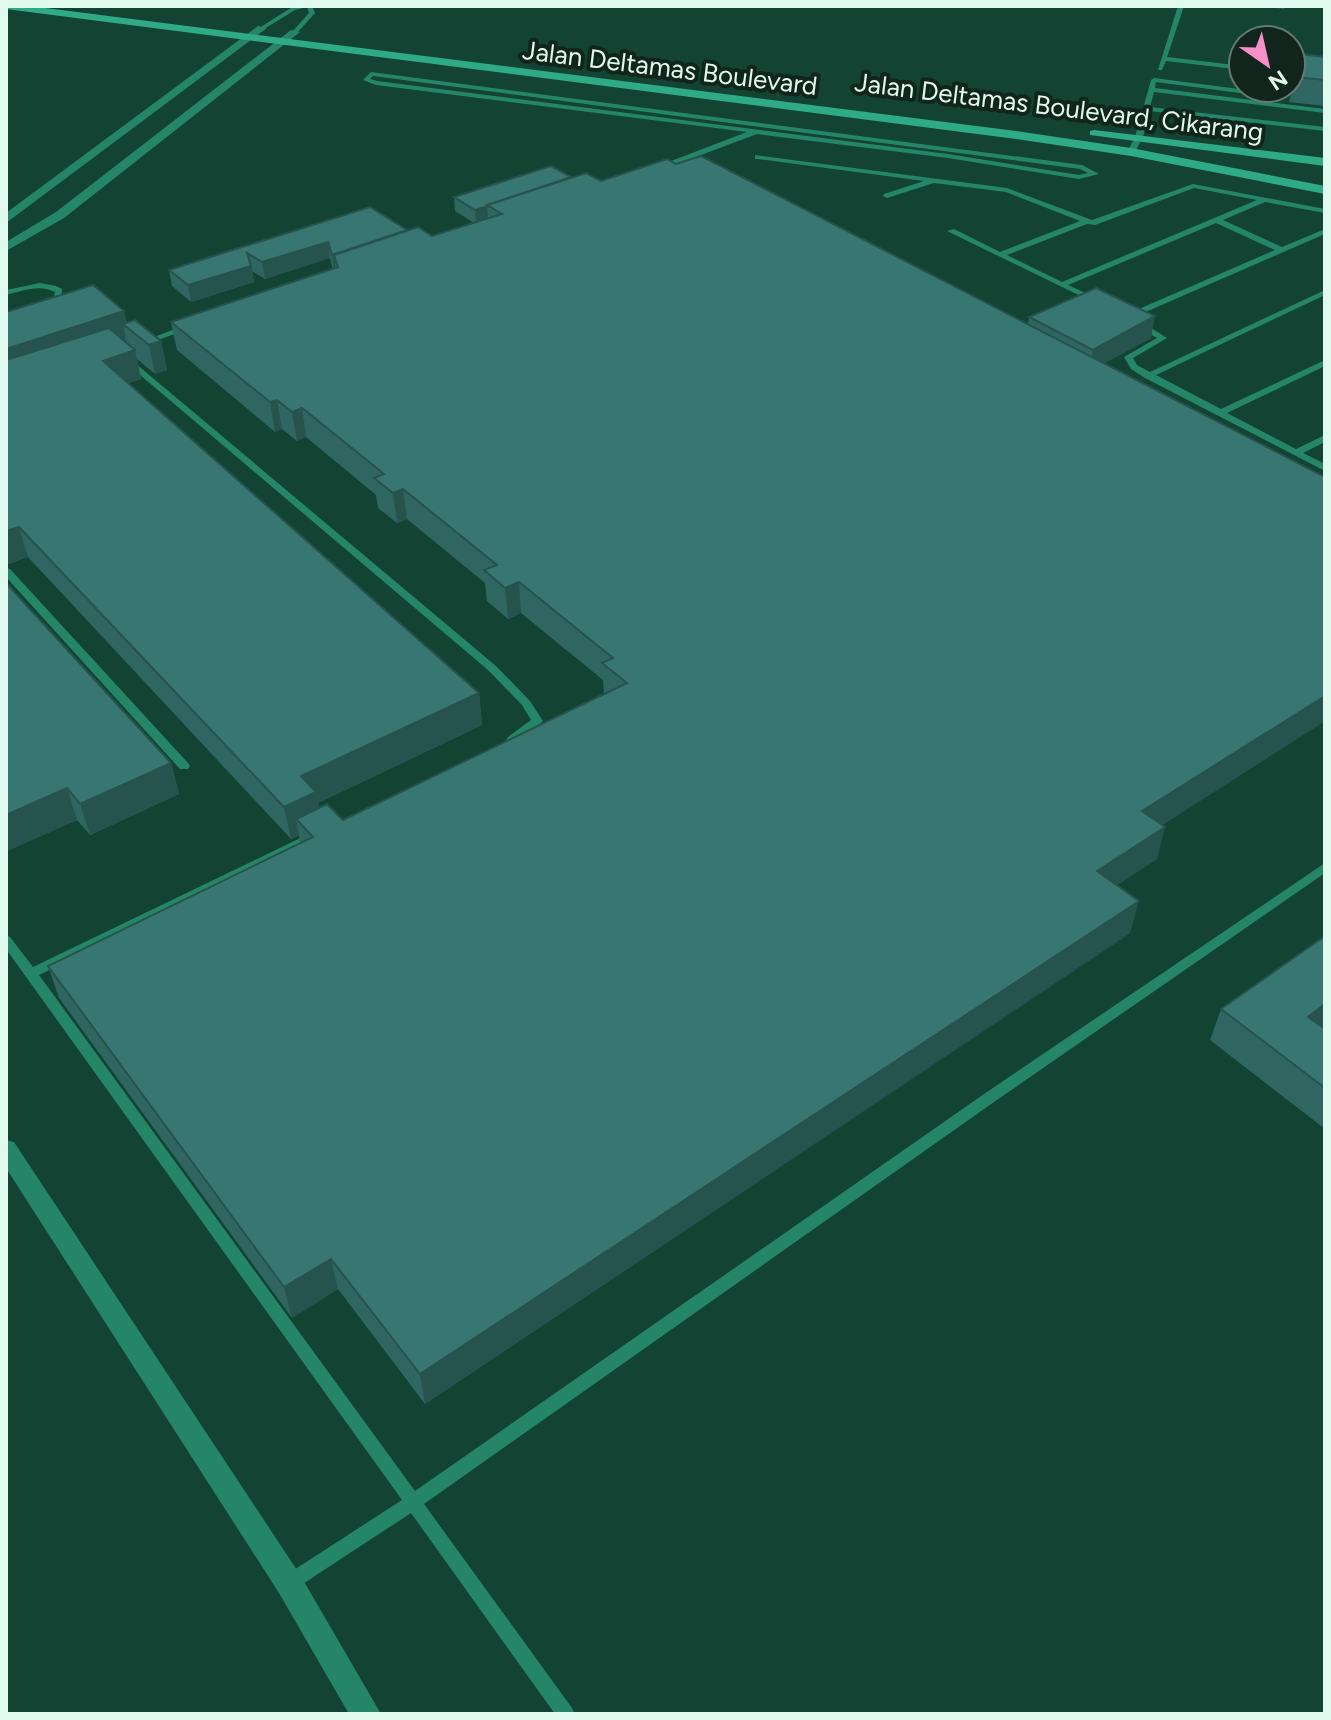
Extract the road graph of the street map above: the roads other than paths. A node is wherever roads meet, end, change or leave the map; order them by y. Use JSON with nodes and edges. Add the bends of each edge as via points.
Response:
{"nodes":[{"id":1,"x":6,"y":6,"type":"edge"},
{"id":2,"x":74,"y":6,"type":"edge"},
{"id":3,"x":307,"y":6,"type":"edge"},
{"id":4,"x":1181,"y":6,"type":"edge"},
{"id":5,"x":262,"y":28,"type":"junction"},
{"id":6,"x":295,"y":32,"type":"junction"},
{"id":7,"x":250,"y":38,"type":"junction"},
{"id":8,"x":284,"y":42,"type":"junction"},
{"id":9,"x":1164,"y":59,"type":"junction"},
{"id":10,"x":1227,"y":66,"type":"edge"},
{"id":11,"x":1160,"y":69,"type":"dead end"},
{"id":12,"x":1227,"y":89,"type":"edge"},
{"id":13,"x":1151,"y":90,"type":"junction"},
{"id":14,"x":1146,"y":109,"type":"junction"},
{"id":15,"x":1325,"y":111,"type":"edge"},
{"id":16,"x":1325,"y":129,"type":"edge"},
{"id":17,"x":755,"y":132,"type":"junction"},
{"id":18,"x":1139,"y":137,"type":"junction"},
{"id":19,"x":1131,"y":152,"type":"junction"},
{"id":20,"x":758,"y":157,"type":"dead end"},
{"id":21,"x":1325,"y":162,"type":"edge"},
{"id":22,"x":677,"y":163,"type":"junction"},
{"id":23,"x":691,"y":170,"type":"edge"},
{"id":24,"x":647,"y":173,"type":"edge"},
{"id":25,"x":935,"y":180,"type":"junction"},
{"id":26,"x":1325,"y":190,"type":"edge"},
{"id":27,"x":887,"y":196,"type":"dead end"},
{"id":28,"x":1266,"y":199,"type":"junction"},
{"id":29,"x":1325,"y":211,"type":"edge"},
{"id":30,"x":6,"y":219,"type":"edge"},
{"id":31,"x":1217,"y":220,"type":"junction"},
{"id":32,"x":1084,"y":222,"type":"junction"},
{"id":33,"x":951,"y":231,"type":"dead end"},
{"id":34,"x":1325,"y":231,"type":"edge"},
{"id":35,"x":6,"y":247,"type":"edge"},
{"id":36,"x":1282,"y":250,"type":"junction"},
{"id":37,"x":1000,"y":255,"type":"junction"},
{"id":38,"x":1061,"y":285,"type":"junction"},
{"id":39,"x":1325,"y":292,"type":"edge"},
{"id":40,"x":6,"y":293,"type":"edge"},
{"id":41,"x":1101,"y":304,"type":"edge"},
{"id":42,"x":32,"y":306,"type":"edge"},
{"id":43,"x":1114,"y":311,"type":"edge"},
{"id":44,"x":1128,"y":317,"type":"junction"},
{"id":45,"x":193,"y":325,"type":"edge"},
{"id":46,"x":133,"y":346,"type":"edge"},
{"id":47,"x":118,"y":351,"type":"edge"},
{"id":48,"x":1325,"y":363,"type":"edge"},
{"id":49,"x":1148,"y":376,"type":"junction"},
{"id":50,"x":1220,"y":413,"type":"junction"},
{"id":51,"x":1325,"y":438,"type":"edge"},
{"id":52,"x":1296,"y":453,"type":"junction"},
{"id":53,"x":1325,"y":468,"type":"edge"},
{"id":54,"x":8,"y":575,"type":"edge"},
{"id":55,"x":495,"y":749,"type":"edge"},
{"id":56,"x":184,"y":766,"type":"dead end"},
{"id":57,"x":324,"y":830,"type":"edge"},
{"id":58,"x":1325,"y":867,"type":"edge"},
{"id":59,"x":6,"y":940,"type":"edge"},
{"id":60,"x":30,"y":974,"type":"junction"},
{"id":61,"x":6,"y":1149,"type":"edge"},
{"id":62,"x":412,"y":1503,"type":"junction"},
{"id":63,"x":289,"y":1583,"type":"junction"},
{"id":64,"x":366,"y":1714,"type":"edge"},
{"id":65,"x":566,"y":1714,"type":"edge"}],
"edges":[{"from":1,"to":7,"type":"street","name":"Jalan Deltamas Boulevard"},
{"from":2,"to":5,"type":"street","name":"Jalan Deltamas Boulevard, Cikarang"},
{"from":3,"to":5,"type":"lane"},
{"from":3,"to":6,"type":"lane","via":[[312,13]]},
{"from":4,"to":9,"type":"lane"},
{"from":5,"to":6,"type":"street","name":"Jalan Deltamas Boulevard, Cikarang"},
{"from":5,"to":7,"type":"street"},
{"from":6,"to":8,"type":"street"},
{"from":6,"to":18,"type":"street","name":"Jalan Deltamas Boulevard, Cikarang"},
{"from":7,"to":8,"type":"street","name":"Jalan Deltamas Boulevard"},
{"from":7,"to":30,"type":"street"},
{"from":8,"to":19,"type":"street","name":"Jalan Deltamas Boulevard"},
{"from":8,"to":35,"type":"street","via":[[60,215]]},
{"from":9,"to":10,"type":"lane"},
{"from":9,"to":11,"type":"lane"},
{"from":12,"to":13,"type":"lane","via":[[1154,80]]},
{"from":13,"to":14,"type":"lane"},
{"from":13,"to":15,"type":"lane"},
{"from":14,"to":16,"type":"lane"},
{"from":14,"to":18,"type":"lane"},
{"from":17,"to":17,"type":"lane","via":[[376,83],[366,79],[379,73],[964,149],[1082,167],[1095,174],[1079,177]]},
{"from":17,"to":22,"type":"lane"},
{"from":18,"to":19,"type":"lane"},
{"from":18,"to":21,"type":"street","name":"Jalan Deltamas Boulevard, Cikarang"},
{"from":19,"to":26,"type":"street","name":"Jalan Deltamas Boulevard"},
{"from":20,"to":25,"type":"lane"},
{"from":22,"to":23,"type":"lane"},
{"from":22,"to":24,"type":"lane"},
{"from":25,"to":27,"type":"lane"},
{"from":25,"to":32,"type":"lane","via":[[1012,191]]},
{"from":28,"to":29,"type":"lane"},
{"from":28,"to":31,"type":"lane"},
{"from":28,"to":32,"type":"lane","via":[[1193,186],[1101,222]]},
{"from":31,"to":36,"type":"lane"},
{"from":31,"to":38,"type":"lane"},
{"from":32,"to":37,"type":"lane"},
{"from":33,"to":37,"type":"lane"},
{"from":34,"to":36,"type":"lane"},
{"from":36,"to":44,"type":"lane"},
{"from":37,"to":38,"type":"lane"},
{"from":38,"to":41,"type":"lane"},
{"from":39,"to":49,"type":"lane"},
{"from":40,"to":42,"type":"lane","via":[[34,285],[59,291],[58,298]]},
{"from":43,"to":44,"type":"lane"},
{"from":44,"to":49,"type":"lane","via":[[1163,338],[1128,357]]},
{"from":45,"to":46,"type":"lane"},
{"from":47,"to":55,"type":"lane","via":[[492,668],[526,703],[537,721]]},
{"from":48,"to":50,"type":"lane"},
{"from":49,"to":50,"type":"lane"},
{"from":50,"to":52,"type":"lane"},
{"from":51,"to":52,"type":"lane"},
{"from":52,"to":53,"type":"lane"},
{"from":54,"to":56,"type":"lane"},
{"from":57,"to":60,"type":"lane"},
{"from":58,"to":62,"type":"lane"},
{"from":59,"to":60,"type":"lane"},
{"from":60,"to":62,"type":"lane"},
{"from":61,"to":63,"type":"street"},
{"from":62,"to":63,"type":"lane"},
{"from":62,"to":65,"type":"lane"},
{"from":63,"to":64,"type":"street"}]}
